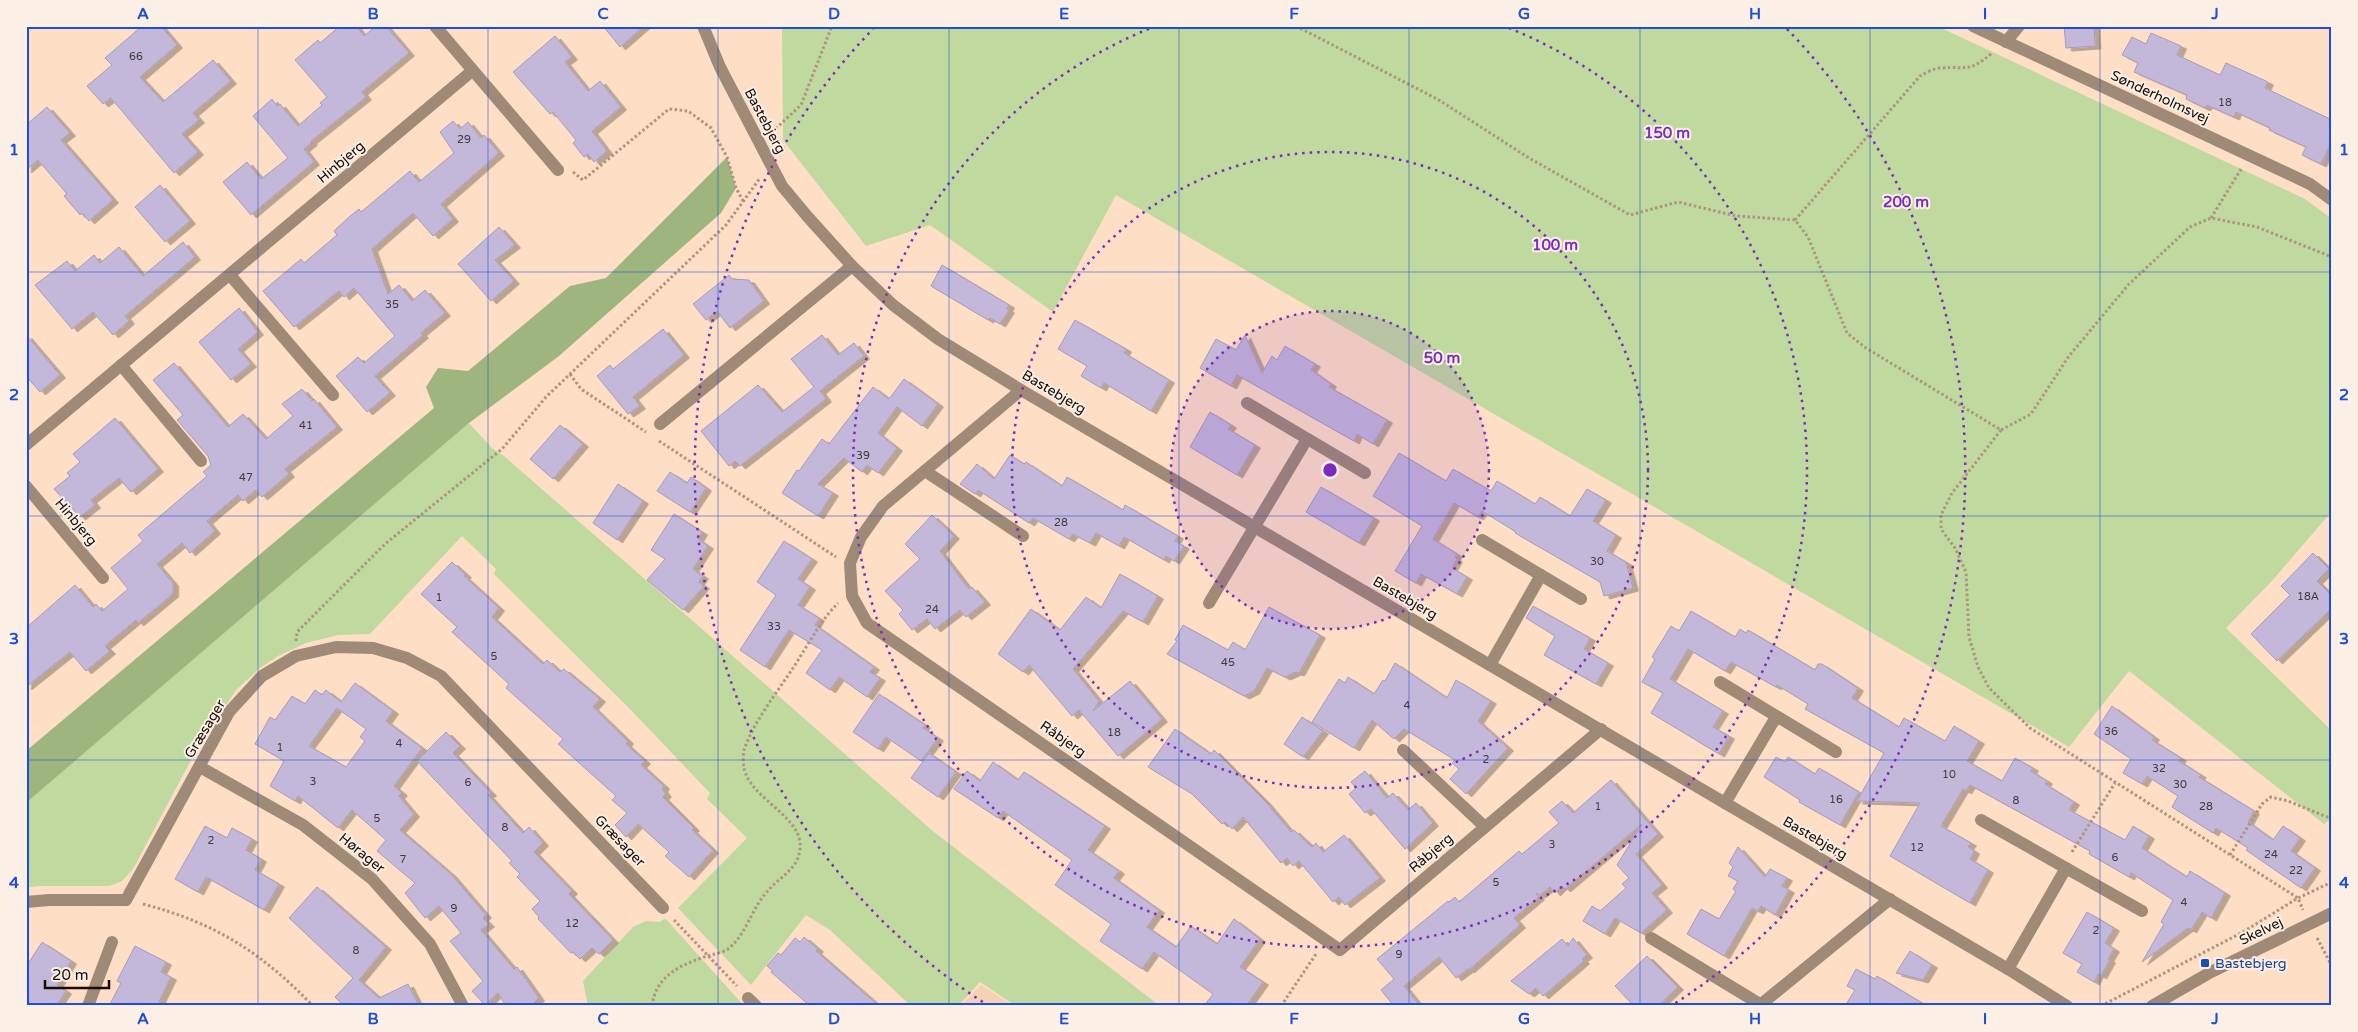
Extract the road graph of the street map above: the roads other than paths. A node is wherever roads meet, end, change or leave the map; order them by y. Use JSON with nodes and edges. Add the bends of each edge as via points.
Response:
{"nodes":[{"id":1,"x":435,"y":26,"type":"edge"},
{"id":2,"x":704,"y":26,"type":"edge"},
{"id":3,"x":1974,"y":26,"type":"edge"},
{"id":4,"x":2019,"y":26,"type":"edge"},
{"id":5,"x":2006,"y":42,"type":"junction"},
{"id":6,"x":472,"y":71,"type":"junction"},
{"id":7,"x":558,"y":170,"type":"road end"},
{"id":8,"x":2332,"y":200,"type":"edge"},
{"id":9,"x":852,"y":266,"type":"junction"},
{"id":10,"x":230,"y":275,"type":"junction"},
{"id":11,"x":122,"y":365,"type":"junction"},
{"id":12,"x":1021,"y":390,"type":"junction"},
{"id":13,"x":333,"y":395,"type":"dead end"},
{"id":14,"x":1247,"y":403,"type":"dead end"},
{"id":15,"x":660,"y":424,"type":"dead end"},
{"id":16,"x":1307,"y":438,"type":"junction"},
{"id":17,"x":26,"y":445,"type":"edge"},
{"id":18,"x":201,"y":462,"type":"dead end"},
{"id":19,"x":925,"y":471,"type":"junction"},
{"id":20,"x":1365,"y":473,"type":"dead end"},
{"id":21,"x":26,"y":486,"type":"edge"},
{"id":22,"x":1254,"y":526,"type":"junction"},
{"id":23,"x":1023,"y":536,"type":"dead end"},
{"id":24,"x":1482,"y":540,"type":"dead end"},
{"id":25,"x":1541,"y":575,"type":"junction"},
{"id":26,"x":103,"y":578,"type":"dead end"},
{"id":27,"x":1581,"y":599,"type":"dead end"},
{"id":28,"x":1209,"y":602,"type":"dead end"},
{"id":29,"x":1490,"y":665,"type":"junction"},
{"id":30,"x":1720,"y":682,"type":"dead end"},
{"id":31,"x":1776,"y":717,"type":"junction"},
{"id":32,"x":1601,"y":730,"type":"junction"},
{"id":33,"x":1403,"y":750,"type":"dead end"},
{"id":34,"x":1836,"y":752,"type":"dead end"},
{"id":35,"x":200,"y":767,"type":"junction"},
{"id":36,"x":1725,"y":803,"type":"junction"},
{"id":37,"x":1981,"y":820,"type":"dead end"},
{"id":38,"x":1485,"y":827,"type":"junction"},
{"id":39,"x":2066,"y":868,"type":"junction"},
{"id":40,"x":1890,"y":899,"type":"junction"},
{"id":41,"x":26,"y":902,"type":"edge"},
{"id":42,"x":663,"y":908,"type":"road end"},
{"id":43,"x":2142,"y":911,"type":"dead end"},
{"id":44,"x":2332,"y":913,"type":"edge"},
{"id":45,"x":1651,"y":938,"type":"dead end"},
{"id":46,"x":112,"y":942,"type":"dead end"},
{"id":47,"x":2008,"y":969,"type":"junction"},
{"id":48,"x":1761,"y":1005,"type":"edge"},
{"id":49,"x":88,"y":1006,"type":"edge"},
{"id":50,"x":463,"y":1006,"type":"edge"},
{"id":51,"x":2067,"y":1006,"type":"edge"},
{"id":52,"x":2152,"y":1006,"type":"edge"}],
"edges":[{"from":1,"to":6,"type":"street"},
{"from":2,"to":9,"type":"street","name":"Bastebjerg","via":[[720,67],[782,186]]},
{"from":3,"to":5,"type":"street","name":"Sønderholmsvej"},
{"from":4,"to":5,"type":"street"},
{"from":5,"to":8,"type":"street","name":"Sønderholmsvej","via":[[2310,184]]},
{"from":6,"to":7,"type":"street"},
{"from":6,"to":10,"type":"street","name":"Hinbjerg"},
{"from":9,"to":12,"type":"street","name":"Bastebjerg","via":[[893,305],[938,339]]},
{"from":9,"to":15,"type":"street"},
{"from":10,"to":11,"type":"street","name":"Hinbjerg"},
{"from":10,"to":13,"type":"street"},
{"from":11,"to":17,"type":"street","name":"Hinbjerg"},
{"from":11,"to":18,"type":"street"},
{"from":12,"to":19,"type":"street","name":"Råbjerg"},
{"from":12,"to":22,"type":"street","name":"Bastebjerg"},
{"from":14,"to":16,"type":"street"},
{"from":16,"to":20,"type":"street"},
{"from":16,"to":22,"type":"street"},
{"from":19,"to":23,"type":"street"},
{"from":19,"to":38,"type":"street","name":"Råbjerg","via":[[883,506],[861,537],[850,563],[852,596],[867,623],[1340,950]]},
{"from":21,"to":26,"type":"street","name":"Hinbjerg"},
{"from":22,"to":28,"type":"street"},
{"from":22,"to":29,"type":"street","name":"Bastebjerg"},
{"from":24,"to":25,"type":"street"},
{"from":25,"to":27,"type":"street"},
{"from":25,"to":29,"type":"street"},
{"from":29,"to":32,"type":"street","name":"Bastebjerg"},
{"from":30,"to":31,"type":"street"},
{"from":31,"to":34,"type":"street"},
{"from":31,"to":36,"type":"street"},
{"from":32,"to":36,"type":"street","name":"Bastebjerg"},
{"from":32,"to":38,"type":"street","name":"Råbjerg"},
{"from":33,"to":38,"type":"street"},
{"from":35,"to":41,"type":"street","name":"Græsager","via":[[126,900]]},
{"from":35,"to":42,"type":"street","name":"Græsager","via":[[229,712],[262,676],[296,656],[336,647],[373,648],[407,658],[441,676]]},
{"from":35,"to":50,"type":"street","name":"Hørager","via":[[303,825],[372,879],[430,944]]},
{"from":36,"to":40,"type":"street","name":"Bastebjerg"},
{"from":37,"to":39,"type":"street"},
{"from":39,"to":43,"type":"street"},
{"from":39,"to":47,"type":"street"},
{"from":40,"to":47,"type":"street","name":"Bastebjerg"},
{"from":40,"to":48,"type":"street"},
{"from":44,"to":52,"type":"street","name":"Skelvej","via":[[2211,972]]},
{"from":45,"to":48,"type":"street"},
{"from":46,"to":49,"type":"street"},
{"from":47,"to":51,"type":"street","name":"Bastebjerg"}]}
